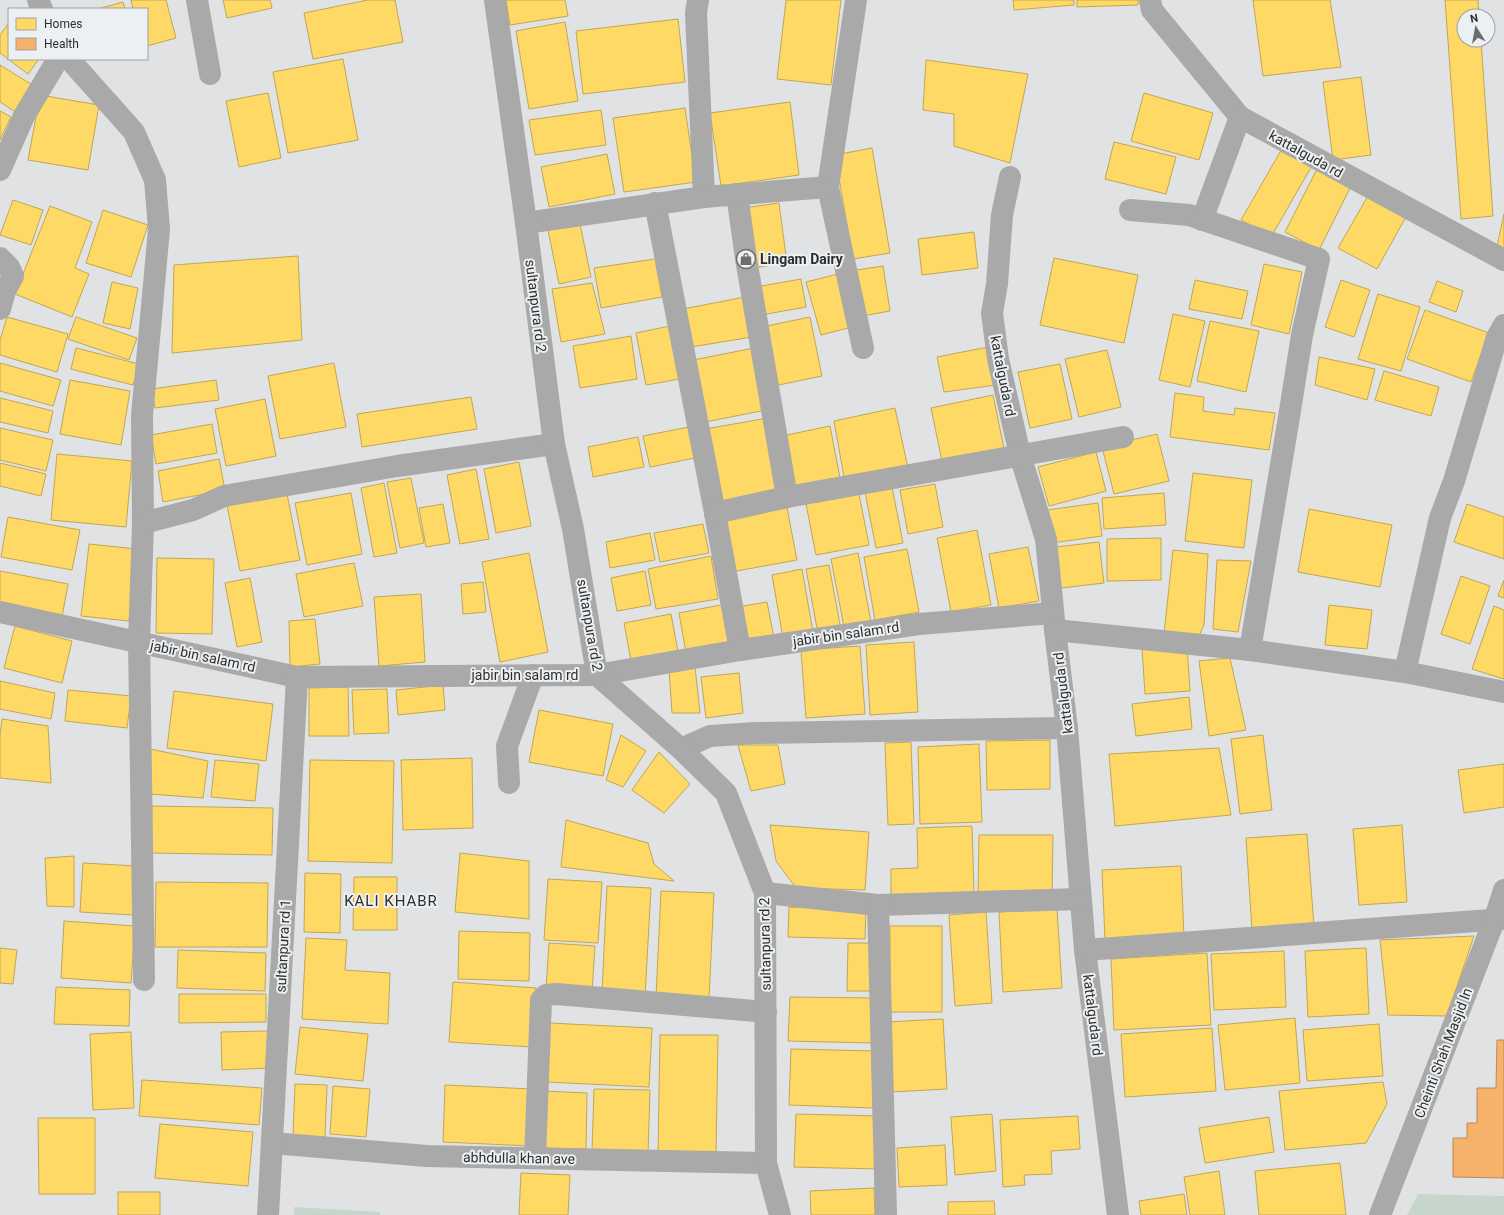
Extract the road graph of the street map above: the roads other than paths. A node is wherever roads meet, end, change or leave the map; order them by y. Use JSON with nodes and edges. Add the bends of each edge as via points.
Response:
{"nodes":[{"id":1,"x":197,"y":0,"type":"edge"},
{"id":2,"x":495,"y":0,"type":"edge"},
{"id":3,"x":698,"y":0,"type":"edge"},
{"id":4,"x":856,"y":0,"type":"edge"},
{"id":5,"x":1150,"y":0,"type":"edge"},
{"id":6,"x":57,"y":60,"type":"edge"},
{"id":7,"x":70,"y":60,"type":"edge"},
{"id":8,"x":210,"y":74,"type":"dead end"},
{"id":9,"x":1240,"y":117,"type":"junction"},
{"id":10,"x":0,"y":170,"type":"edge"},
{"id":11,"x":1010,"y":177,"type":"dead end"},
{"id":12,"x":828,"y":187,"type":"junction"},
{"id":13,"x":737,"y":194,"type":"junction"},
{"id":14,"x":704,"y":197,"type":"junction"},
{"id":15,"x":655,"y":203,"type":"junction"},
{"id":16,"x":1130,"y":210,"type":"dead end"},
{"id":17,"x":1202,"y":220,"type":"junction"},
{"id":18,"x":526,"y":223,"type":"junction"},
{"id":19,"x":0,"y":258,"type":"edge"},
{"id":20,"x":1504,"y":260,"type":"edge"},
{"id":21,"x":0,"y":309,"type":"edge"},
{"id":22,"x":1504,"y":325,"type":"edge"},
{"id":23,"x":863,"y":348,"type":"dead end"},
{"id":24,"x":1123,"y":437,"type":"dead end"},
{"id":25,"x":554,"y":444,"type":"junction"},
{"id":26,"x":1020,"y":455,"type":"junction"},
{"id":27,"x":787,"y":497,"type":"junction"},
{"id":28,"x":716,"y":513,"type":"junction"},
{"id":29,"x":143,"y":523,"type":"junction"},
{"id":30,"x":0,"y":612,"type":"edge"},
{"id":31,"x":1054,"y":621,"type":"junction"},
{"id":32,"x":139,"y":642,"type":"junction"},
{"id":33,"x":740,"y":650,"type":"junction"},
{"id":34,"x":1250,"y":650,"type":"junction"},
{"id":35,"x":1405,"y":672,"type":"junction"},
{"id":36,"x":533,"y":675,"type":"junction"},
{"id":37,"x":597,"y":675,"type":"junction"},
{"id":38,"x":297,"y":677,"type":"junction"},
{"id":39,"x":1504,"y":692,"type":"edge"},
{"id":40,"x":1067,"y":728,"type":"junction"},
{"id":41,"x":681,"y":749,"type":"junction"},
{"id":42,"x":508,"y":783,"type":"dead end"},
{"id":43,"x":1504,"y":890,"type":"edge"},
{"id":44,"x":765,"y":893,"type":"junction"},
{"id":45,"x":1080,"y":899,"type":"junction"},
{"id":46,"x":878,"y":905,"type":"junction"},
{"id":47,"x":1499,"y":918,"type":"edge"},
{"id":48,"x":1085,"y":950,"type":"junction"},
{"id":49,"x":144,"y":980,"type":"dead end"},
{"id":50,"x":766,"y":1012,"type":"junction"},
{"id":51,"x":272,"y":1143,"type":"junction"},
{"id":52,"x":535,"y":1158,"type":"junction"},
{"id":53,"x":766,"y":1163,"type":"junction"},
{"id":54,"x":268,"y":1215,"type":"edge"},
{"id":55,"x":780,"y":1215,"type":"edge"},
{"id":56,"x":886,"y":1215,"type":"edge"},
{"id":57,"x":1118,"y":1215,"type":"edge"},
{"id":58,"x":1380,"y":1215,"type":"edge"}],
"edges":[{"from":1,"to":8,"type":"street"},
{"from":2,"to":18,"type":"street","name":"sultanpura rd 2"},
{"from":3,"to":14,"type":"street","via":[[696,13]]},
{"from":4,"to":12,"type":"street"},
{"from":5,"to":9,"type":"street","name":"kattalguda rd","via":[[1152,10]]},
{"from":6,"to":10,"type":"street","via":[[24,116]]},
{"from":7,"to":29,"type":"street","via":[[134,132],[155,180],[160,229],[142,416]]},
{"from":9,"to":17,"type":"street"},
{"from":9,"to":20,"type":"street","name":"kattalguda rd"},
{"from":11,"to":26,"type":"street","name":"kattalguda rd","via":[[1002,215],[997,284],[992,313],[998,359]]},
{"from":12,"to":13,"type":"street"},
{"from":12,"to":23,"type":"street"},
{"from":13,"to":14,"type":"street"},
{"from":13,"to":27,"type":"street"},
{"from":14,"to":15,"type":"street"},
{"from":15,"to":18,"type":"street"},
{"from":15,"to":28,"type":"street"},
{"from":16,"to":17,"type":"street","via":[[1189,215]]},
{"from":17,"to":34,"type":"street","via":[[1319,259],[1302,335]]},
{"from":18,"to":25,"type":"street","name":"sultanpura rd 2"},
{"from":19,"to":21,"type":"street","via":[[9,267],[13,276]]},
{"from":22,"to":35,"type":"street","via":[[1497,337],[1454,481],[1440,518]]},
{"from":24,"to":26,"type":"street"},
{"from":25,"to":29,"type":"street","via":[[397,466],[224,496],[193,510]]},
{"from":25,"to":37,"type":"street","name":"sultanpura rd 2","via":[[573,529]]},
{"from":26,"to":27,"type":"street"},
{"from":26,"to":31,"type":"street","name":"kattalguda rd","via":[[1046,539]]},
{"from":27,"to":28,"type":"street"},
{"from":28,"to":33,"type":"street"},
{"from":29,"to":32,"type":"street"},
{"from":30,"to":32,"type":"street","name":"jabir bin salam rd"},
{"from":31,"to":33,"type":"street","name":"jabir bin salam rd","via":[[919,624]]},
{"from":31,"to":34,"type":"street","name":"jabir bin salam rd"},
{"from":31,"to":40,"type":"street","name":"kattalguda rd"},
{"from":32,"to":38,"type":"street","name":"jabir bin salam rd"},
{"from":32,"to":49,"type":"street"},
{"from":33,"to":37,"type":"street","name":"jabir bin salam rd"},
{"from":34,"to":35,"type":"street","name":"jabir bin salam rd"},
{"from":35,"to":39,"type":"street","name":"jabir bin salam rd"},
{"from":36,"to":37,"type":"street","name":"jabir bin salam rd"},
{"from":36,"to":38,"type":"street","name":"jabir bin salam rd"},
{"from":36,"to":42,"type":"street","via":[[507,746]]},
{"from":37,"to":41,"type":"street","name":"sultanpura rd 2"},
{"from":38,"to":51,"type":"street","name":"sultanpura rd 1"},
{"from":40,"to":41,"type":"street","via":[[756,732],[710,736]]},
{"from":40,"to":45,"type":"street","name":"kattalguda rd"},
{"from":41,"to":44,"type":"street","name":"sultanpura rd 2","via":[[726,793]]},
{"from":43,"to":47,"type":"street","name":"Cheinti Shah Masjid ln"},
{"from":44,"to":46,"type":"street"},
{"from":44,"to":50,"type":"street","name":"sultanpura rd 2"},
{"from":45,"to":46,"type":"street"},
{"from":45,"to":48,"type":"street","name":"kattalguda rd"},
{"from":46,"to":56,"type":"street"},
{"from":47,"to":48,"type":"street"},
{"from":47,"to":58,"type":"street","name":"Cheinti Shah Masjid ln"},
{"from":48,"to":57,"type":"street","name":"kattalguda rd"},
{"from":50,"to":52,"type":"street","via":[[546,995],[540,1000]]},
{"from":50,"to":53,"type":"street","name":"sultanpura rd 2"},
{"from":51,"to":52,"type":"street","name":"abhdulla khan ave","via":[[427,1156]]},
{"from":51,"to":54,"type":"street","name":"sultanpura rd 1"},
{"from":52,"to":53,"type":"street","name":"abhdulla khan ave"},
{"from":53,"to":55,"type":"street","name":"sultanpura rd 2"}]}
